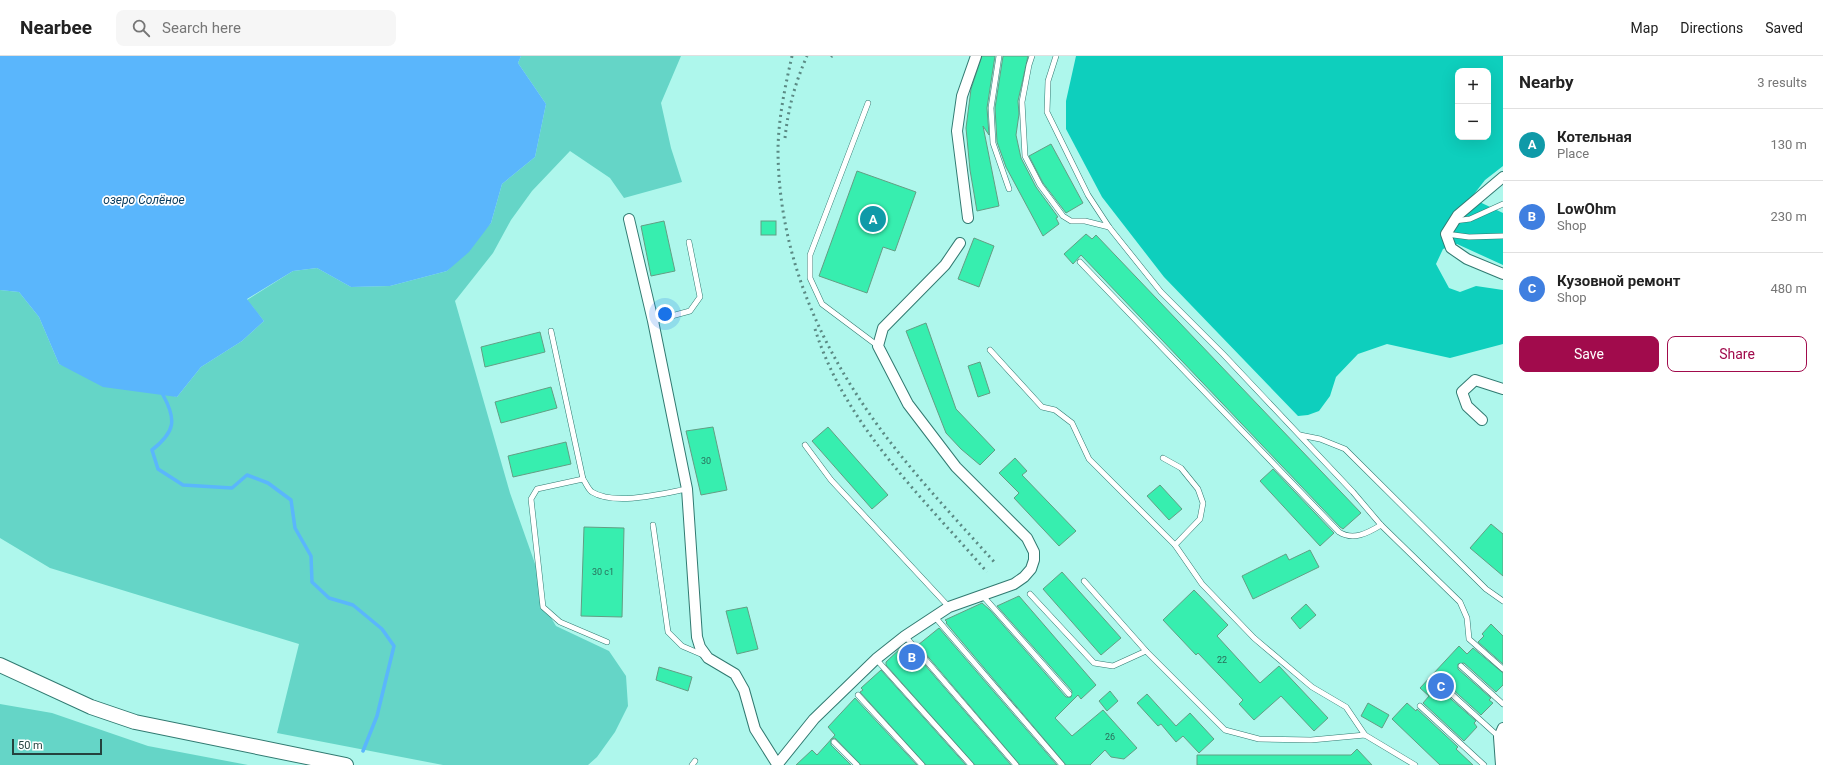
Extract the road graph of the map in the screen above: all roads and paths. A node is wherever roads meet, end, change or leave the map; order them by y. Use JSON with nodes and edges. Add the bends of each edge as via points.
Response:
{"nodes":[{"id":1,"x":976,"y":56,"type":"edge"},
{"id":2,"x":999,"y":56,"type":"edge"},
{"id":3,"x":1032,"y":56,"type":"edge"},
{"id":4,"x":1056,"y":56,"type":"edge"},
{"id":5,"x":868,"y":103,"type":"dead end"},
{"id":6,"x":1503,"y":177,"type":"edge"},
{"id":7,"x":1009,"y":190,"type":"dead end"},
{"id":8,"x":1503,"y":204,"type":"edge"},
{"id":9,"x":968,"y":218,"type":"dead end"},
{"id":10,"x":629,"y":219,"type":"dead end"},
{"id":11,"x":1454,"y":221,"type":"junction"},
{"id":12,"x":1109,"y":228,"type":"junction"},
{"id":13,"x":1446,"y":234,"type":"junction"},
{"id":14,"x":1503,"y":236,"type":"edge"},
{"id":15,"x":688,"y":242,"type":"dead end"},
{"id":16,"x":960,"y":243,"type":"dead end"},
{"id":17,"x":1080,"y":262,"type":"dead end"},
{"id":18,"x":1503,"y":274,"type":"edge"},
{"id":19,"x":653,"y":321,"type":"junction"},
{"id":20,"x":551,"y":331,"type":"dead end"},
{"id":21,"x":878,"y":346,"type":"junction"},
{"id":22,"x":990,"y":350,"type":"dead end"},
{"id":23,"x":1503,"y":389,"type":"edge"},
{"id":24,"x":1482,"y":420,"type":"dead end"},
{"id":25,"x":1299,"y":435,"type":"junction"},
{"id":26,"x":804,"y":445,"type":"dead end"},
{"id":27,"x":1163,"y":458,"type":"dead end"},
{"id":28,"x":583,"y":479,"type":"junction"},
{"id":29,"x":686,"y":488,"type":"junction"},
{"id":30,"x":653,"y":525,"type":"dead end"},
{"id":31,"x":1381,"y":525,"type":"junction"},
{"id":32,"x":1175,"y":545,"type":"junction"},
{"id":33,"x":1084,"y":581,"type":"dead end"},
{"id":34,"x":1030,"y":594,"type":"dead end"},
{"id":35,"x":983,"y":596,"type":"junction"},
{"id":36,"x":1503,"y":601,"type":"edge"},
{"id":37,"x":949,"y":608,"type":"junction"},
{"id":38,"x":935,"y":617,"type":"junction"},
{"id":39,"x":904,"y":636,"type":"junction"},
{"id":40,"x":607,"y":642,"type":"dead end"},
{"id":41,"x":1146,"y":651,"type":"junction"},
{"id":42,"x":708,"y":658,"type":"junction"},
{"id":43,"x":876,"y":659,"type":"junction"},
{"id":44,"x":0,"y":665,"type":"edge"},
{"id":45,"x":1462,"y":666,"type":"dead end"},
{"id":46,"x":1503,"y":669,"type":"edge"},
{"id":47,"x":1446,"y":689,"type":"dead end"},
{"id":48,"x":1069,"y":694,"type":"dead end"},
{"id":49,"x":858,"y":695,"type":"dead end"},
{"id":50,"x":1503,"y":704,"type":"edge"},
{"id":51,"x":1420,"y":706,"type":"dead end"},
{"id":52,"x":1502,"y":733,"type":"edge"},
{"id":53,"x":1364,"y":735,"type":"junction"},
{"id":54,"x":834,"y":742,"type":"dead end"},
{"id":55,"x":777,"y":764,"type":"edge"},
{"id":56,"x":346,"y":765,"type":"edge"},
{"id":57,"x":857,"y":765,"type":"edge"},
{"id":58,"x":922,"y":765,"type":"edge"},
{"id":59,"x":971,"y":765,"type":"edge"},
{"id":60,"x":1016,"y":765,"type":"edge"},
{"id":61,"x":1062,"y":765,"type":"edge"},
{"id":62,"x":1415,"y":765,"type":"edge"},
{"id":63,"x":1484,"y":765,"type":"edge"},
{"id":64,"x":1500,"y":765,"type":"edge"}],
"edges":[{"from":1,"to":9,"type":"street","via":[[962,96],[957,131]]},
{"from":2,"to":7,"type":"lane","via":[[991,108],[993,143]]},
{"from":3,"to":12,"type":"lane","via":[[1022,102],[1025,156],[1040,185],[1063,216],[1071,221],[1085,221]]},
{"from":4,"to":12,"type":"lane","via":[[1048,81],[1047,112],[1088,195]]},
{"from":5,"to":21,"type":"lane","via":[[810,256],[810,278],[822,304]]},
{"from":6,"to":11,"type":"street"},
{"from":8,"to":11,"type":"lane","via":[[1470,219]]},
{"from":10,"to":19,"type":"street"},
{"from":11,"to":13,"type":"street"},
{"from":12,"to":25,"type":"lane","via":[[1161,292]]},
{"from":13,"to":14,"type":"lane","via":[[1469,237]]},
{"from":13,"to":18,"type":"street","via":[[1451,248],[1467,259]]},
{"from":15,"to":19,"type":"lane","via":[[700,297],[690,311]]},
{"from":16,"to":21,"type":"street","via":[[944,266],[883,328]]},
{"from":17,"to":31,"type":"lane","via":[[1339,532],[1347,537],[1355,536],[1372,531]]},
{"from":19,"to":29,"type":"street"},
{"from":20,"to":28,"type":"lane"},
{"from":21,"to":35,"type":"street","via":[[908,404],[927,430],[956,467],[1027,538],[1034,552],[1031,569],[1024,577],[1014,584]]},
{"from":22,"to":32,"type":"lane","via":[[1042,408],[1055,410],[1072,423],[1089,459]]},
{"from":23,"to":24,"type":"street","via":[[1475,380],[1462,392],[1467,406]]},
{"from":25,"to":31,"type":"lane"},
{"from":25,"to":36,"type":"lane","via":[[1320,439],[1345,449],[1486,589]]},
{"from":26,"to":37,"type":"lane","via":[[831,480]]},
{"from":27,"to":32,"type":"lane","via":[[1181,468],[1198,489],[1203,503],[1200,519]]},
{"from":28,"to":29,"type":"lane","via":[[591,491],[606,498],[646,497]]},
{"from":28,"to":40,"type":"lane","via":[[538,489],[531,499],[543,607],[560,622]]},
{"from":29,"to":42,"type":"street","via":[[696,637]]},
{"from":30,"to":42,"type":"lane","via":[[668,632],[682,646]]},
{"from":31,"to":46,"type":"lane","via":[[1460,602],[1467,618],[1469,639]]},
{"from":32,"to":53,"type":"lane","via":[[1202,584],[1254,638],[1312,687],[1346,707]]},
{"from":33,"to":41,"type":"lane"},
{"from":34,"to":41,"type":"lane","via":[[1094,663],[1114,666]]},
{"from":35,"to":37,"type":"street"},
{"from":35,"to":48,"type":"lane"},
{"from":37,"to":38,"type":"street"},
{"from":38,"to":39,"type":"street"},
{"from":38,"to":61,"type":"lane"},
{"from":39,"to":43,"type":"street"},
{"from":39,"to":60,"type":"lane"},
{"from":41,"to":53,"type":"lane","via":[[1225,730],[1260,739],[1311,740]]},
{"from":42,"to":55,"type":"street","via":[[735,674],[744,690],[755,729]]},
{"from":43,"to":55,"type":"street","via":[[814,719]]},
{"from":43,"to":59,"type":"lane"},
{"from":44,"to":56,"type":"main road","via":[[85,704],[135,722]]},
{"from":45,"to":50,"type":"lane"},
{"from":47,"to":52,"type":"lane"},
{"from":49,"to":58,"type":"lane"},
{"from":51,"to":63,"type":"lane"},
{"from":52,"to":64,"type":"street"},
{"from":53,"to":62,"type":"lane"},
{"from":54,"to":57,"type":"lane"}]}
